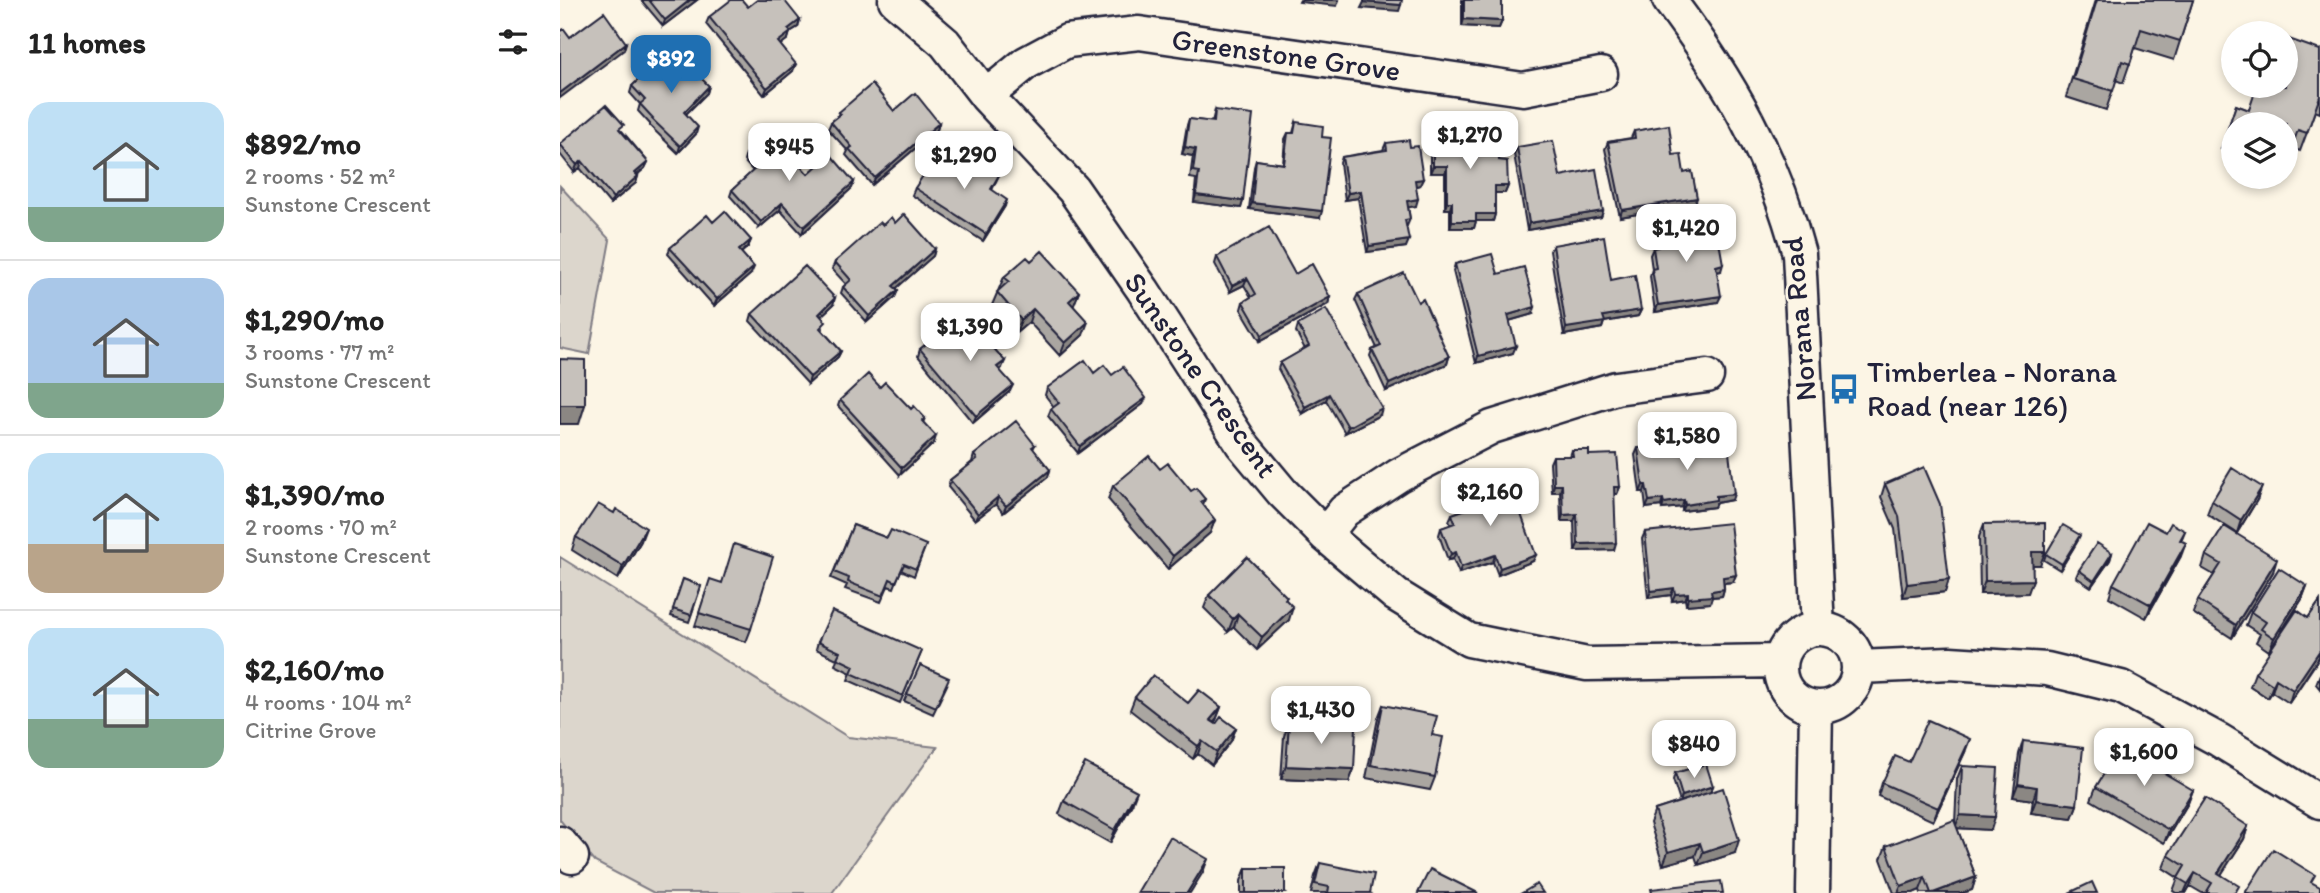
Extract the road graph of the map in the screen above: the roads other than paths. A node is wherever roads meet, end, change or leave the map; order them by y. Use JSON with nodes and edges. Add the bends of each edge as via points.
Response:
{"nodes":[{"id":1,"x":895,"y":0,"type":"edge"},
{"id":2,"x":1669,"y":0,"type":"edge"},
{"id":3,"x":1601,"y":74,"type":"dead end"},
{"id":4,"x":986,"y":96,"type":"junction"},
{"id":5,"x":1707,"y":376,"type":"dead end"},
{"id":6,"x":1325,"y":535,"type":"junction"},
{"id":7,"x":1818,"y":628,"type":"junction"},
{"id":8,"x":1780,"y":661,"type":"junction"},
{"id":9,"x":1859,"y":667,"type":"junction"},
{"id":10,"x":1816,"y":707,"type":"junction"},
{"id":11,"x":2320,"y":802,"type":"edge"},
{"id":12,"x":1813,"y":893,"type":"edge"}],
"edges":[{"from":1,"to":4,"type":"street","name":"Sunstone Crescent","via":[[945,43]]},
{"from":2,"to":7,"type":"street","name":"Norana Road","via":[[1739,102],[1773,172],[1799,254]]},
{"from":3,"to":4,"type":"street","name":"Greenstone Grove","via":[[1523,89],[1139,33],[1067,41],[1026,64]]},
{"from":4,"to":6,"type":"street","name":"Sunstone Crescent","via":[[1073,190],[1242,444]]},
{"from":5,"to":6,"type":"street","via":[[1616,388],[1492,427],[1355,503]]},
{"from":6,"to":8,"type":"street","name":"Sunstone Crescent","via":[[1396,595],[1469,640],[1587,664]]},
{"from":7,"to":8,"type":"street","via":[[1793,637]]},
{"from":7,"to":9,"type":"street","via":[[1842,635],[1857,654]]},
{"from":8,"to":10,"type":"street","via":[[1784,687],[1803,704]]},
{"from":9,"to":10,"type":"street","via":[[1851,692],[1841,701]]},
{"from":9,"to":11,"type":"street","via":[[1950,663],[2047,669],[2121,687]]},
{"from":10,"to":12,"type":"street"}]}
